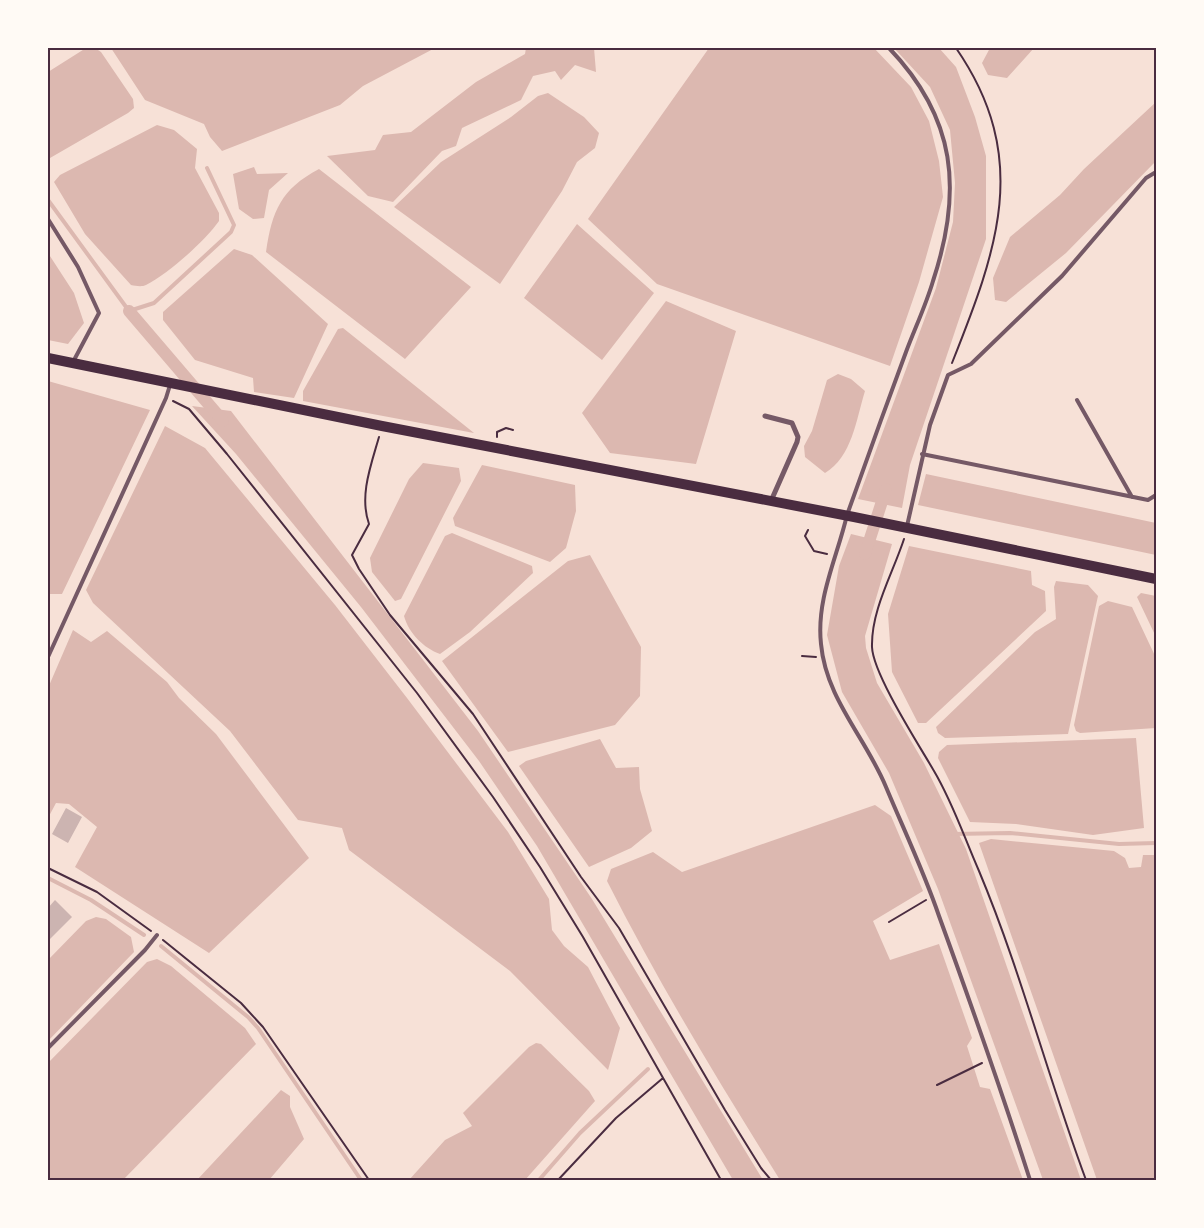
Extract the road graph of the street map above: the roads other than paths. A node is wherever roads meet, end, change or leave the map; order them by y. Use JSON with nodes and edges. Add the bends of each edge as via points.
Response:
{"nodes":[{"id":1,"x":889,"y":48,"type":"edge"},
{"id":2,"x":1156,"y":172,"type":"edge"},
{"id":3,"x":48,"y":219,"type":"edge"},
{"id":4,"x":48,"y":358,"type":"edge"},
{"id":5,"x":73,"y":362,"type":"junction"},
{"id":6,"x":170,"y":382,"type":"junction"},
{"id":7,"x":1077,"y":400,"type":"dead end"},
{"id":8,"x":765,"y":416,"type":"dead end"},
{"id":9,"x":922,"y":454,"type":"junction"},
{"id":10,"x":1156,"y":495,"type":"edge"},
{"id":11,"x":1132,"y":497,"type":"junction"},
{"id":12,"x":771,"y":501,"type":"junction"},
{"id":13,"x":850,"y":516,"type":"junction"},
{"id":14,"x":907,"y":527,"type":"junction"},
{"id":15,"x":1156,"y":579,"type":"edge"},
{"id":16,"x":48,"y":657,"type":"edge"},
{"id":17,"x":157,"y":935,"type":"road end"},
{"id":18,"x":48,"y":1048,"type":"edge"},
{"id":19,"x":1030,"y":1180,"type":"edge"}],
"edges":[{"from":1,"to":13,"type":"lane","via":[[923,89],[938,119],[951,172],[950,196],[934,281]]},
{"from":2,"to":9,"type":"lane","via":[[1146,178],[1062,276],[971,364],[948,375]]},
{"from":3,"to":5,"type":"lane","via":[[70,252],[99,313]]},
{"from":4,"to":5,"type":"main road"},
{"from":5,"to":6,"type":"main road"},
{"from":6,"to":12,"type":"main road"},
{"from":6,"to":16,"type":"lane","via":[[166,398]]},
{"from":7,"to":11,"type":"lane"},
{"from":8,"to":12,"type":"street","via":[[792,422],[798,437]]},
{"from":9,"to":11,"type":"lane"},
{"from":9,"to":14,"type":"lane"},
{"from":10,"to":11,"type":"lane","via":[[1148,500]]},
{"from":12,"to":13,"type":"main road"},
{"from":13,"to":14,"type":"main road"},
{"from":13,"to":19,"type":"lane","via":[[834,556],[820,620],[823,657],[831,686],[849,723],[876,762],[932,897]]},
{"from":14,"to":15,"type":"main road"},
{"from":17,"to":18,"type":"lane"}]}
